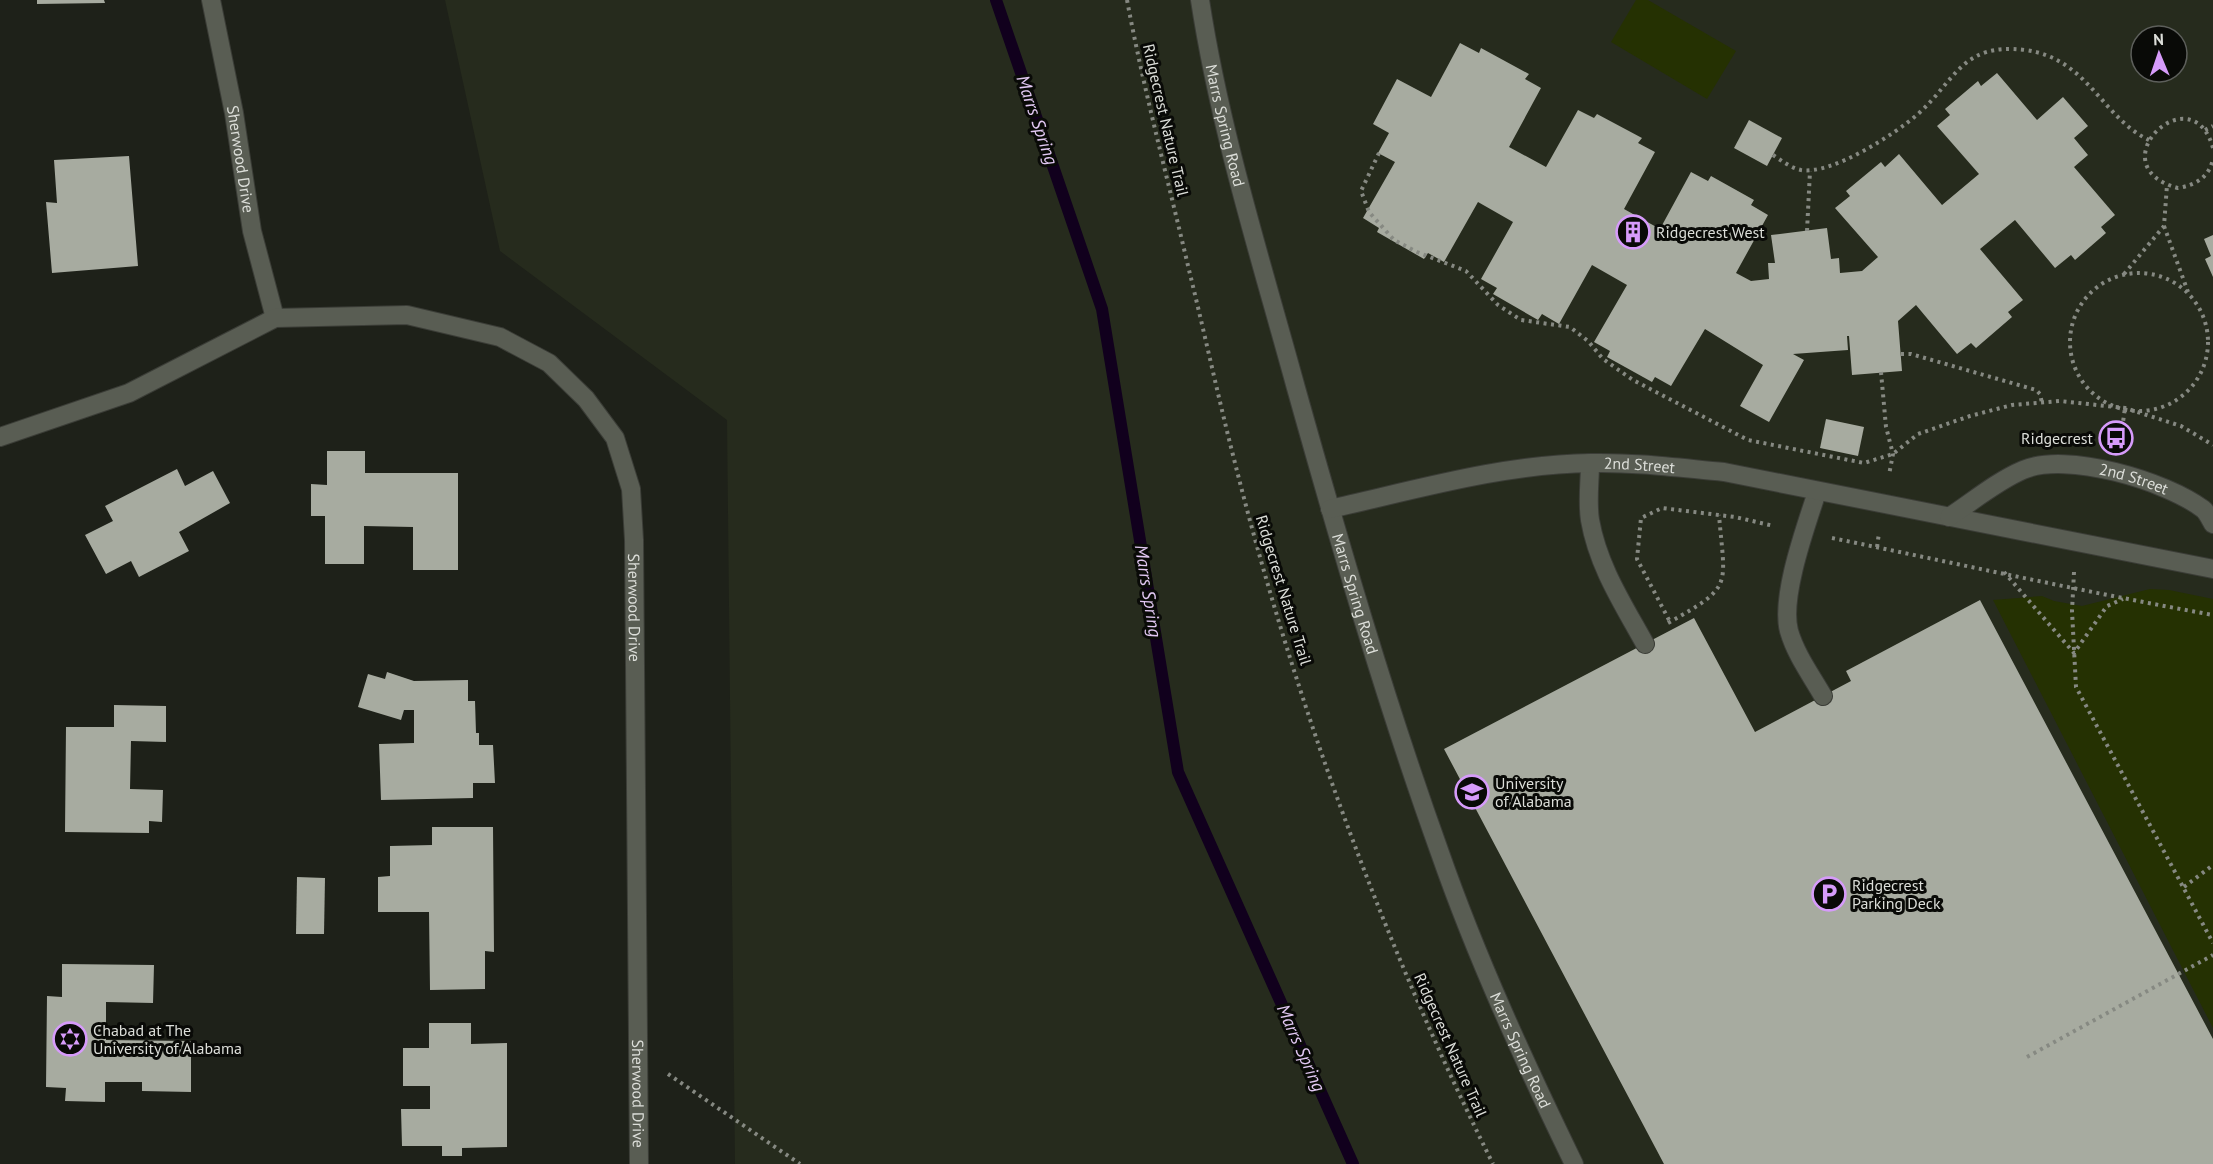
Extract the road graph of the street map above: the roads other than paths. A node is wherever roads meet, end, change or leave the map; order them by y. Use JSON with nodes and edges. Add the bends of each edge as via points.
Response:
{"nodes":[{"id":1,"x":211,"y":0,"type":"edge"},
{"id":2,"x":1200,"y":0,"type":"edge"},
{"id":3,"x":275,"y":318,"type":"junction"},
{"id":4,"x":0,"y":437,"type":"edge"},
{"id":5,"x":1590,"y":463,"type":"junction"},
{"id":6,"x":1817,"y":492,"type":"junction"},
{"id":7,"x":1330,"y":509,"type":"junction"},
{"id":8,"x":1949,"y":517,"type":"junction"},
{"id":9,"x":2213,"y":524,"type":"edge"},
{"id":10,"x":2213,"y":569,"type":"edge"},
{"id":11,"x":1645,"y":644,"type":"dead end"},
{"id":12,"x":1823,"y":696,"type":"dead end"},
{"id":13,"x":639,"y":1164,"type":"edge"},
{"id":14,"x":1575,"y":1164,"type":"edge"}],
"edges":[{"from":1,"to":3,"type":"street","name":"Sherwood Drive","via":[[252,231]]},
{"from":2,"to":7,"type":"street","name":"Marrs Spring Road","via":[[1223,115]]},
{"from":3,"to":4,"type":"street","name":"Sherwood Drive","via":[[129,393]]},
{"from":3,"to":13,"type":"street","name":"Sherwood Drive","via":[[407,315],[500,337],[549,363],[586,399],[615,438],[631,489],[634,540]]},
{"from":5,"to":6,"type":"street","name":"2nd Street","via":[[1724,472]]},
{"from":5,"to":7,"type":"street","name":"2nd Street","via":[[1507,471]]},
{"from":5,"to":11,"type":"street","via":[[1590,518],[1597,549]]},
{"from":6,"to":8,"type":"street","name":"2nd Street"},
{"from":6,"to":12,"type":"street","via":[[1787,607],[1795,649]]},
{"from":7,"to":14,"type":"street","name":"Marrs Spring Road","via":[[1355,599],[1440,855],[1514,1032]]},
{"from":8,"to":9,"type":"street","name":"2nd Street","via":[[2024,469],[2065,464],[2116,472],[2164,487],[2205,510]]},
{"from":8,"to":10,"type":"street","name":"2nd Street"}]}
